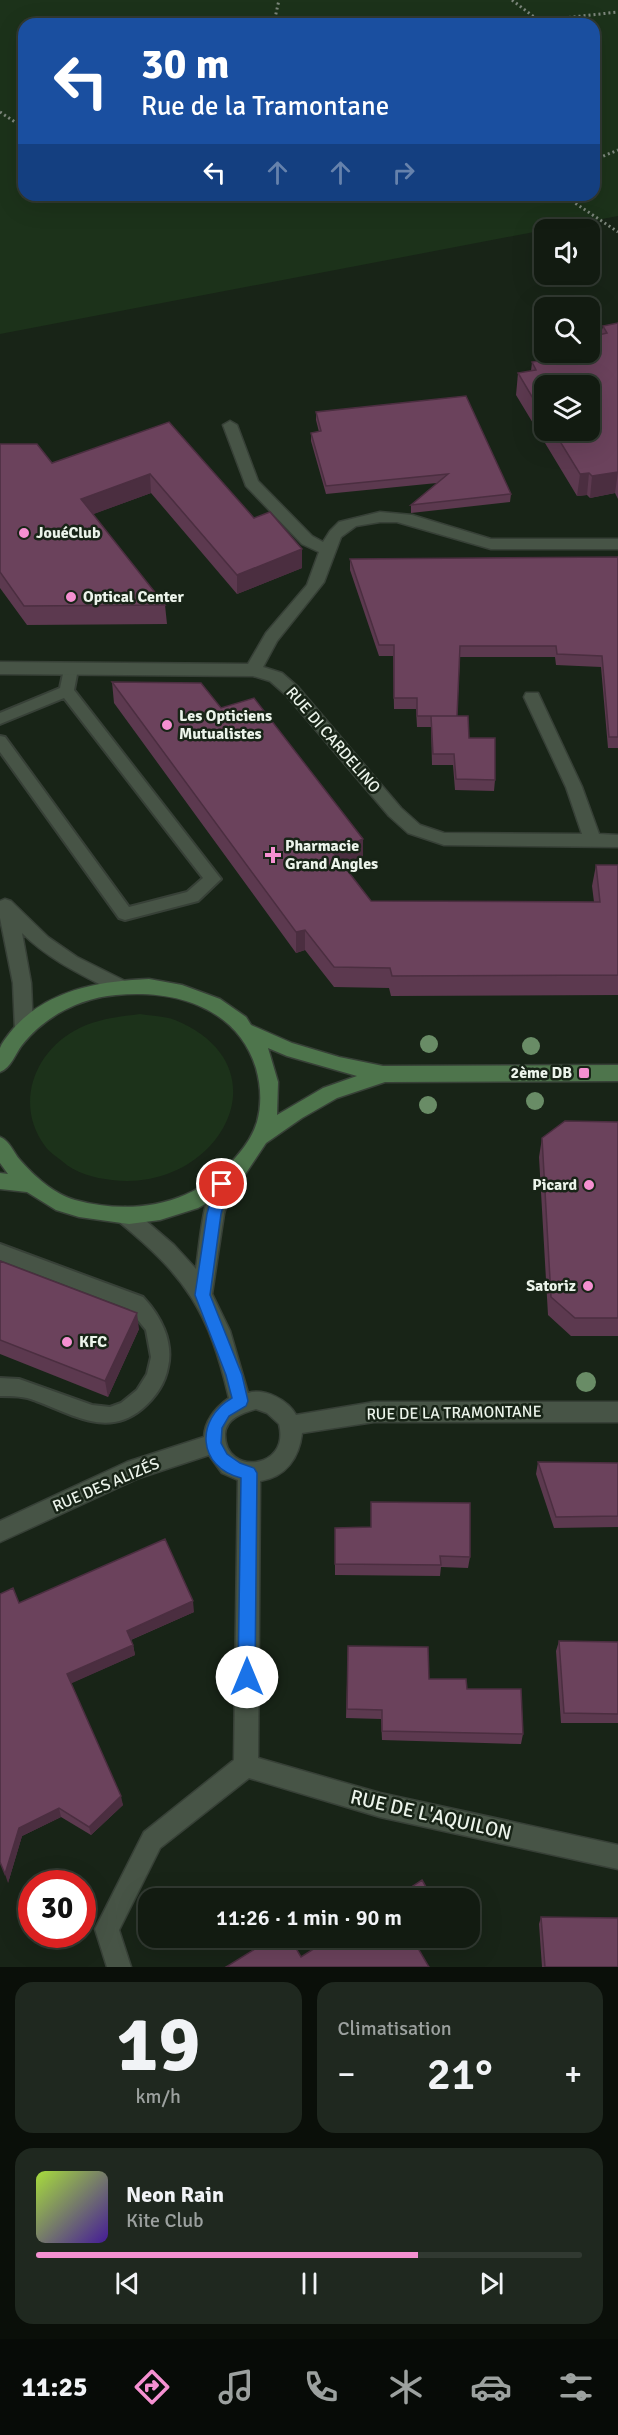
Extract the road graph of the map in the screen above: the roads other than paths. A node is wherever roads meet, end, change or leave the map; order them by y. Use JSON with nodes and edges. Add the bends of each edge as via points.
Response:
{"nodes":[{"id":1,"x":230,"y":425,"type":"dead end"},
{"id":2,"x":618,"y":544,"type":"edge"},
{"id":3,"x":328,"y":550,"type":"junction"},
{"id":4,"x":0,"y":669,"type":"edge"},
{"id":5,"x":70,"y":669,"type":"junction"},
{"id":6,"x":254,"y":670,"type":"junction"},
{"id":7,"x":68,"y":690,"type":"junction"},
{"id":8,"x":532,"y":697,"type":"dead end"},
{"id":9,"x":0,"y":718,"type":"edge"},
{"id":10,"x":0,"y":741,"type":"edge"},
{"id":11,"x":593,"y":841,"type":"junction"},
{"id":12,"x":618,"y":841,"type":"edge"},
{"id":13,"x":3,"y":901,"type":"edge"},
{"id":14,"x":119,"y":986,"type":"junction"},
{"id":15,"x":24,"y":1029,"type":"junction"},
{"id":16,"x":248,"y":1031,"type":"junction"},
{"id":17,"x":0,"y":1064,"type":"edge"},
{"id":18,"x":618,"y":1073,"type":"edge"},
{"id":19,"x":383,"y":1074,"type":"junction"},
{"id":20,"x":262,"y":1137,"type":"junction"},
{"id":21,"x":0,"y":1145,"type":"edge"},
{"id":22,"x":0,"y":1181,"type":"edge"},
{"id":23,"x":30,"y":1184,"type":"junction"},
{"id":24,"x":222,"y":1184,"type":"junction"},
{"id":25,"x":125,"y":1215,"type":"junction"},
{"id":26,"x":0,"y":1252,"type":"edge"},
{"id":27,"x":202,"y":1295,"type":"junction"},
{"id":28,"x":0,"y":1387,"type":"edge"},
{"id":29,"x":240,"y":1401,"type":"junction"},
{"id":30,"x":618,"y":1412,"type":"edge"},
{"id":31,"x":291,"y":1425,"type":"junction"},
{"id":32,"x":213,"y":1444,"type":"junction"},
{"id":33,"x":249,"y":1473,"type":"junction"},
{"id":34,"x":0,"y":1532,"type":"edge"},
{"id":35,"x":246,"y":1766,"type":"junction"},
{"id":36,"x":618,"y":1857,"type":"edge"},
{"id":37,"x":119,"y":1967,"type":"edge"}],
"edges":[{"from":1,"to":3,"type":"street","via":[[251,483],[307,540]]},
{"from":2,"to":3,"type":"street","via":[[491,544],[472,541],[416,519],[381,515],[341,527]]},
{"from":3,"to":6,"type":"street","via":[[314,587],[259,654]]},
{"from":4,"to":5,"type":"street","name":"RUE DI CARDELINO"},
{"from":5,"to":6,"type":"street","name":"RUE DI CARDELINO"},
{"from":5,"to":7,"type":"lane"},
{"from":6,"to":11,"type":"street","name":"RUE DI CARDELINO","via":[[276,677],[292,691],[414,829],[444,839]]},
{"from":7,"to":9,"type":"lane"},
{"from":7,"to":10,"type":"lane","via":[[213,879],[192,897],[126,914]]},
{"from":8,"to":11,"type":"street","via":[[574,787]]},
{"from":11,"to":12,"type":"street","name":"RUE DI CARDELINO"},
{"from":13,"to":14,"type":"street","via":[[42,942]]},
{"from":13,"to":15,"type":"street","via":[[19,951]]},
{"from":14,"to":15,"type":"main road","via":[[84,993],[51,1008]]},
{"from":14,"to":16,"type":"main road","via":[[156,986],[192,994],[223,1009]]},
{"from":15,"to":17,"type":"main road"},
{"from":16,"to":19,"type":"main road","via":[[297,1052]]},
{"from":16,"to":20,"type":"main road","via":[[266,1064],[269,1082],[271,1100]]},
{"from":18,"to":19,"type":"main road"},
{"from":19,"to":20,"type":"main road","via":[[330,1093],[295,1112]]},
{"from":20,"to":24,"type":"main road","via":[[245,1162]]},
{"from":21,"to":23,"type":"main road","via":[[6,1159]]},
{"from":22,"to":23,"type":"main road"},
{"from":23,"to":25,"type":"main road","via":[[73,1208]]},
{"from":24,"to":25,"type":"main road","via":[[193,1201],[160,1211]]},
{"from":24,"to":27,"type":"street"},
{"from":25,"to":27,"type":"street","via":[[180,1264]]},
{"from":26,"to":28,"type":"lane","via":[[136,1303],[147,1313],[159,1338],[161,1366],[153,1385],[138,1403],[122,1412],[99,1417],[22,1388]]},
{"from":27,"to":29,"type":"street","via":[[234,1375]]},
{"from":29,"to":31,"type":"street","via":[[270,1403],[283,1412]]},
{"from":29,"to":32,"type":"street","via":[[224,1411],[214,1426]]},
{"from":30,"to":31,"type":"street","name":"RUE DE LA TRAMONTANE","via":[[374,1412]]},
{"from":31,"to":33,"type":"street","via":[[292,1441],[285,1456],[271,1468]]},
{"from":32,"to":33,"type":"street","via":[[221,1459],[236,1470]]},
{"from":32,"to":34,"type":"street","name":"RUE DES ALIZÉS","via":[[135,1469]]},
{"from":33,"to":35,"type":"street"},
{"from":35,"to":36,"type":"street","name":"RUE DE L'AQUILON","via":[[381,1805]]},
{"from":35,"to":37,"type":"street","via":[[152,1840],[107,1929]]}]}
